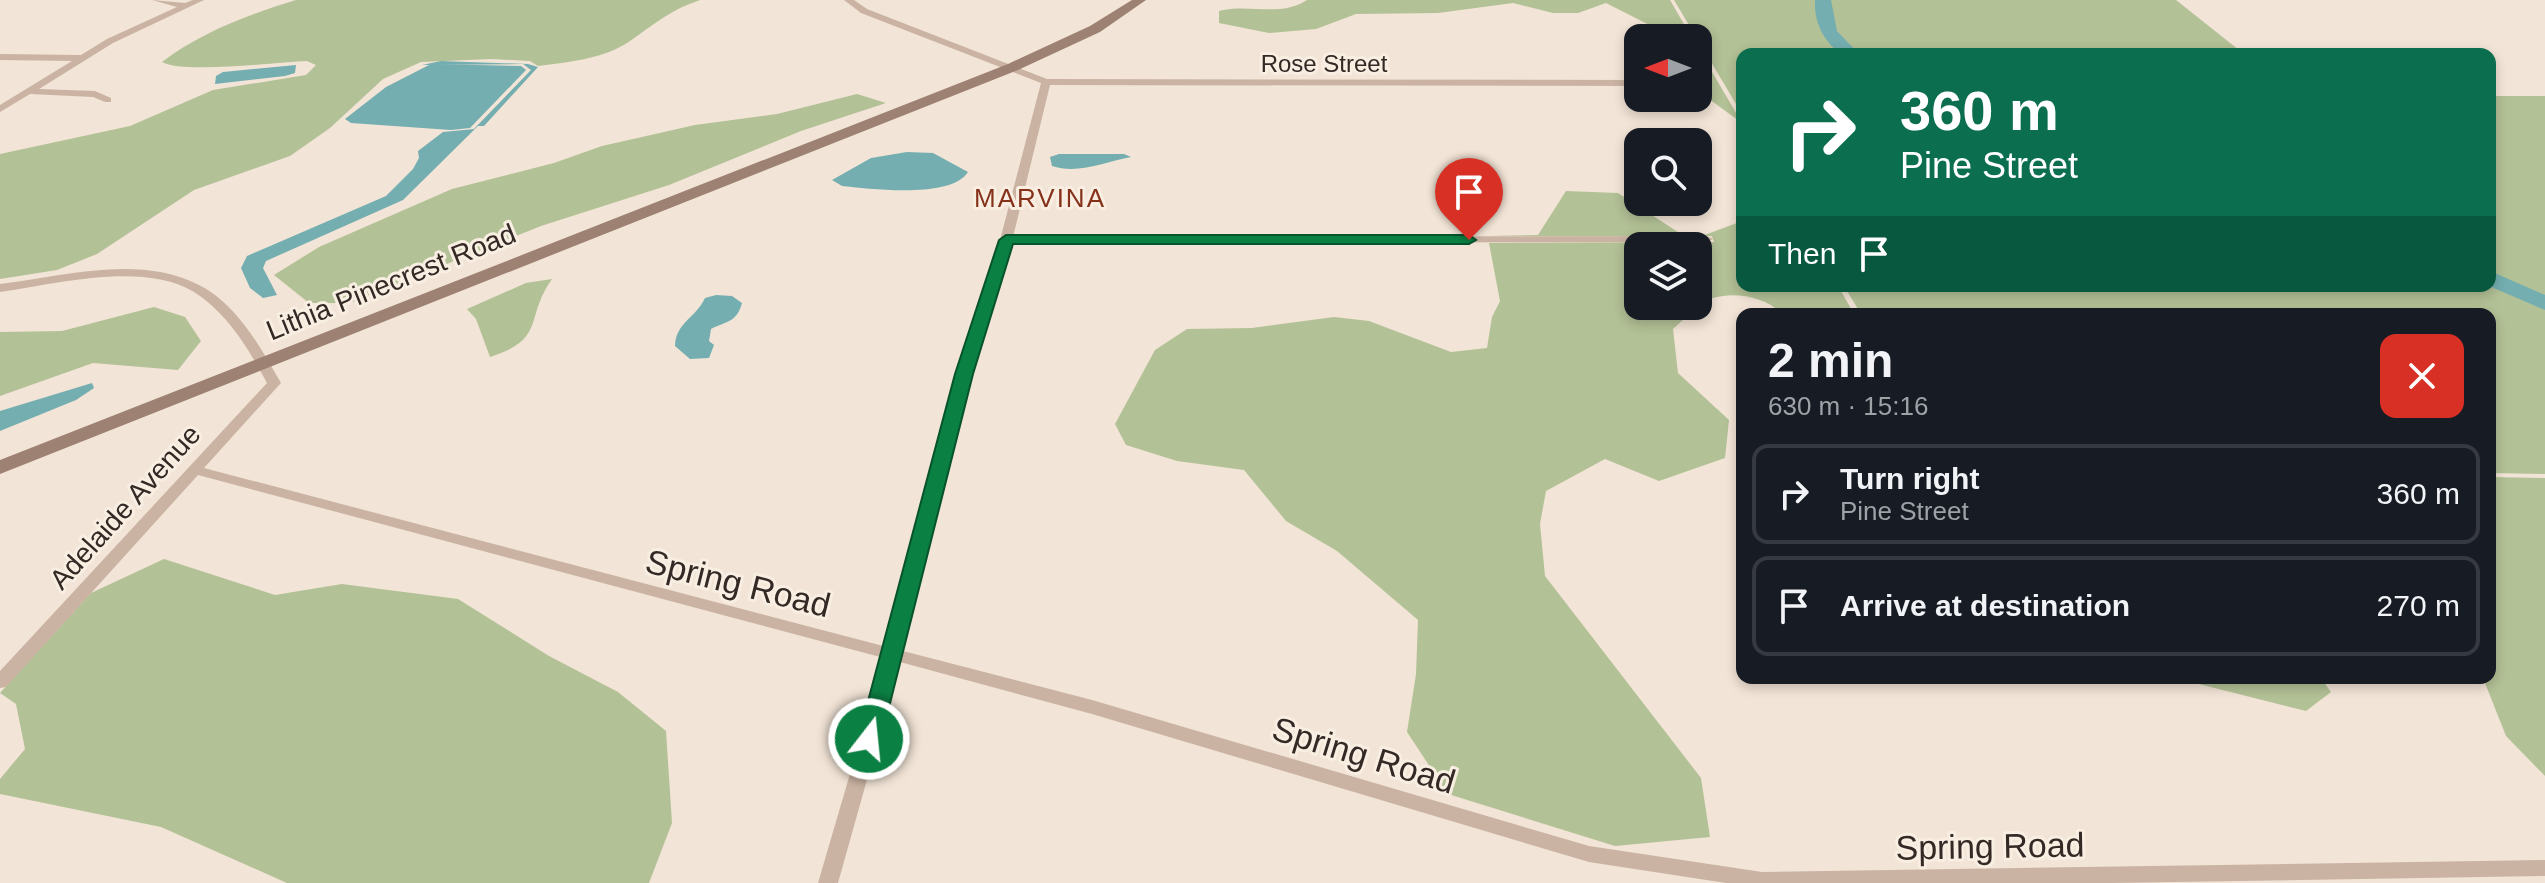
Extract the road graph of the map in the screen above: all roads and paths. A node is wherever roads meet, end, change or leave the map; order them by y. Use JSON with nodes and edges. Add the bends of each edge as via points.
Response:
{"nodes":[{"id":1,"x":156,"y":0,"type":"edge"},
{"id":2,"x":200,"y":0,"type":"edge"},
{"id":3,"x":848,"y":0,"type":"edge"},
{"id":4,"x":1130,"y":0,"type":"edge"},
{"id":5,"x":1140,"y":0,"type":"edge"},
{"id":6,"x":185,"y":6,"type":"junction"},
{"id":7,"x":0,"y":57,"type":"edge"},
{"id":8,"x":83,"y":58,"type":"junction"},
{"id":9,"x":1009,"y":66,"type":"junction"},
{"id":10,"x":1046,"y":82,"type":"junction"},
{"id":11,"x":1624,"y":83,"type":"edge"},
{"id":12,"x":32,"y":92,"type":"junction"},
{"id":13,"x":108,"y":100,"type":"dead end"},
{"id":14,"x":0,"y":109,"type":"edge"},
{"id":15,"x":1624,"y":239,"type":"edge"},
{"id":16,"x":1006,"y":240,"type":"junction"},
{"id":17,"x":0,"y":288,"type":"edge"},
{"id":18,"x":263,"y":363,"type":"junction"},
{"id":19,"x":0,"y":467,"type":"edge"},
{"id":20,"x":195,"y":470,"type":"junction"},
{"id":21,"x":894,"y":653,"type":"junction"},
{"id":22,"x":0,"y":682,"type":"edge"},
{"id":23,"x":2545,"y":868,"type":"edge"},
{"id":24,"x":828,"y":883,"type":"edge"}],
"edges":[{"from":1,"to":6,"type":"street"},
{"from":2,"to":6,"type":"street"},
{"from":3,"to":9,"type":"street","name":"Rose Street","via":[[864,11]]},
{"from":4,"to":9,"type":"main road","name":"Lithia Pinecrest Road"},
{"from":5,"to":9,"type":"main road","name":"Lithia Pinecrest Road","via":[[1077,39]]},
{"from":6,"to":8,"type":"street"},
{"from":7,"to":8,"type":"street"},
{"from":8,"to":12,"type":"street"},
{"from":9,"to":10,"type":"street","name":"Rose Street"},
{"from":9,"to":18,"type":"main road","name":"Lithia Pinecrest Road"},
{"from":10,"to":11,"type":"street","name":"Rose Street"},
{"from":10,"to":16,"type":"street"},
{"from":12,"to":13,"type":"street","via":[[95,94]]},
{"from":12,"to":14,"type":"street"},
{"from":15,"to":16,"type":"street"},
{"from":16,"to":21,"type":"street","via":[[964,374]]},
{"from":17,"to":18,"type":"street","via":[[108,275],[173,279],[215,302]]},
{"from":18,"to":19,"type":"main road","name":"Lithia Pinecrest Road"},
{"from":18,"to":20,"type":"street","name":"Adelaide Avenue","via":[[274,383]]},
{"from":20,"to":21,"type":"street","name":"Spring Road"},
{"from":20,"to":22,"type":"street","name":"Adelaide Avenue"},
{"from":21,"to":23,"type":"street","name":"Spring Road","via":[[1275,759],[1589,854],[1762,880]]},
{"from":21,"to":24,"type":"street"}]}
